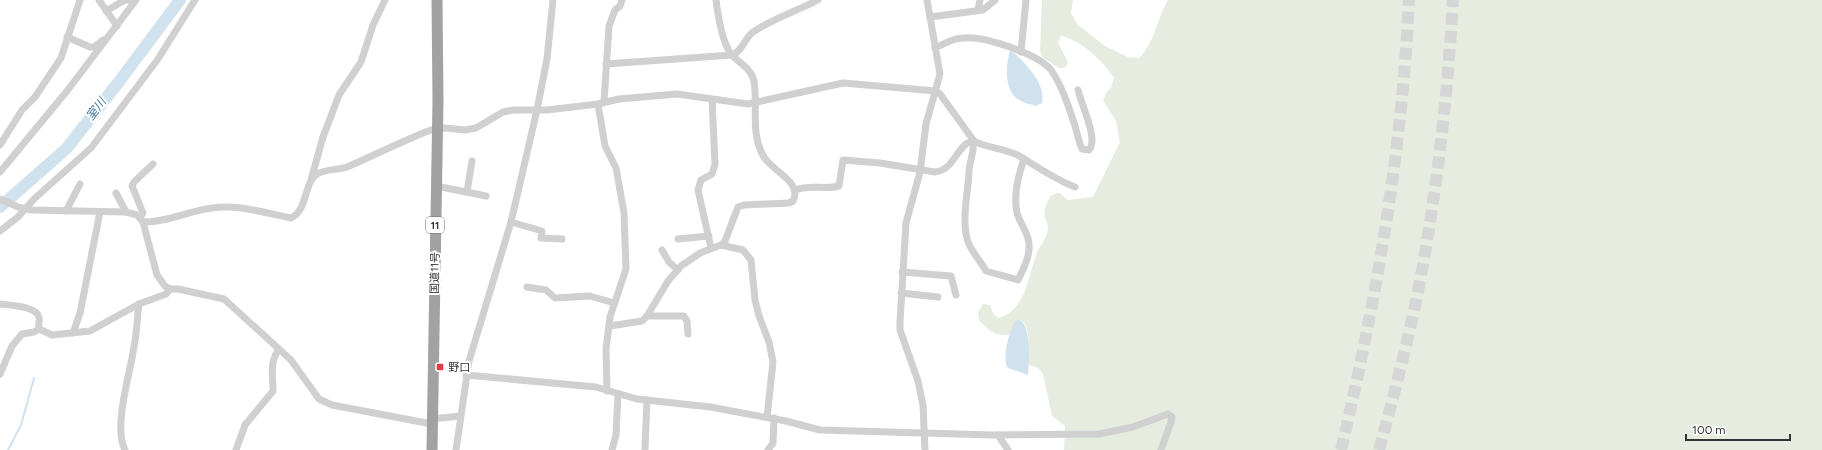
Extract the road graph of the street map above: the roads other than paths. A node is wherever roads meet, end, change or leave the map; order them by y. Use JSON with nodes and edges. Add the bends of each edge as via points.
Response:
{"nodes":[{"id":1,"x":80,"y":0,"type":"edge"},
{"id":2,"x":99,"y":0,"type":"edge"},
{"id":3,"x":130,"y":0,"type":"edge"},
{"id":4,"x":136,"y":0,"type":"edge"},
{"id":5,"x":195,"y":0,"type":"edge"},
{"id":6,"x":385,"y":0,"type":"edge"},
{"id":7,"x":437,"y":0,"type":"edge"},
{"id":8,"x":553,"y":0,"type":"edge"},
{"id":9,"x":622,"y":0,"type":"edge"},
{"id":10,"x":716,"y":0,"type":"edge"},
{"id":11,"x":818,"y":0,"type":"edge"},
{"id":12,"x":927,"y":0,"type":"edge"},
{"id":13,"x":980,"y":0,"type":"edge"},
{"id":14,"x":995,"y":0,"type":"edge"},
{"id":15,"x":1026,"y":0,"type":"edge"},
{"id":16,"x":978,"y":10,"type":"junction"},
{"id":17,"x":106,"y":11,"type":"junction"},
{"id":18,"x":930,"y":17,"type":"junction"},
{"id":19,"x":117,"y":26,"type":"junction"},
{"id":20,"x":67,"y":37,"type":"junction"},
{"id":21,"x":107,"y":38,"type":"junction"},
{"id":22,"x":935,"y":48,"type":"junction"},
{"id":23,"x":1021,"y":52,"type":"junction"},
{"id":24,"x":732,"y":55,"type":"junction"},
{"id":25,"x":606,"y":64,"type":"junction"},
{"id":26,"x":1078,"y":90,"type":"dead end"},
{"id":27,"x":936,"y":91,"type":"junction"},
{"id":28,"x":712,"y":100,"type":"junction"},
{"id":29,"x":754,"y":102,"type":"junction"},
{"id":30,"x":601,"y":103,"type":"junction"},
{"id":31,"x":537,"y":110,"type":"junction"},
{"id":32,"x":437,"y":129,"type":"junction"},
{"id":33,"x":974,"y":141,"type":"junction"},
{"id":34,"x":0,"y":145,"type":"edge"},
{"id":35,"x":1024,"y":159,"type":"junction"},
{"id":36,"x":472,"y":161,"type":"dead end"},
{"id":37,"x":153,"y":164,"type":"dead end"},
{"id":38,"x":921,"y":170,"type":"junction"},
{"id":39,"x":0,"y":172,"type":"edge"},
{"id":40,"x":311,"y":182,"type":"junction"},
{"id":41,"x":80,"y":184,"type":"dead end"},
{"id":42,"x":436,"y":186,"type":"junction"},
{"id":43,"x":1075,"y":187,"type":"dead end"},
{"id":44,"x":795,"y":190,"type":"junction"},
{"id":45,"x":116,"y":192,"type":"dead end"},
{"id":46,"x":467,"y":192,"type":"junction"},
{"id":47,"x":486,"y":196,"type":"dead end"},
{"id":48,"x":0,"y":199,"type":"edge"},
{"id":49,"x":21,"y":208,"type":"junction"},
{"id":50,"x":66,"y":211,"type":"junction"},
{"id":51,"x":100,"y":212,"type":"junction"},
{"id":52,"x":126,"y":212,"type":"junction"},
{"id":53,"x":142,"y":220,"type":"junction"},
{"id":54,"x":511,"y":222,"type":"junction"},
{"id":55,"x":0,"y":231,"type":"edge"},
{"id":56,"x":709,"y":236,"type":"junction"},
{"id":57,"x":678,"y":238,"type":"dead end"},
{"id":58,"x":562,"y":239,"type":"dead end"},
{"id":59,"x":721,"y":245,"type":"junction"},
{"id":60,"x":712,"y":248,"type":"junction"},
{"id":61,"x":662,"y":250,"type":"dead end"},
{"id":62,"x":678,"y":270,"type":"junction"},
{"id":63,"x":902,"y":272,"type":"junction"},
{"id":64,"x":527,"y":287,"type":"dead end"},
{"id":65,"x":170,"y":289,"type":"junction"},
{"id":66,"x":902,"y":293,"type":"junction"},
{"id":67,"x":956,"y":295,"type":"dead end"},
{"id":68,"x":938,"y":297,"type":"dead end"},
{"id":69,"x":614,"y":303,"type":"junction"},
{"id":70,"x":0,"y":304,"type":"edge"},
{"id":71,"x":139,"y":304,"type":"junction"},
{"id":72,"x":647,"y":316,"type":"junction"},
{"id":73,"x":610,"y":326,"type":"junction"},
{"id":74,"x":39,"y":329,"type":"junction"},
{"id":75,"x":73,"y":333,"type":"junction"},
{"id":76,"x":688,"y":334,"type":"dead end"},
{"id":77,"x":279,"y":349,"type":"junction"},
{"id":78,"x":0,"y":374,"type":"edge"},
{"id":79,"x":466,"y":375,"type":"junction"},
{"id":80,"x":607,"y":391,"type":"junction"},
{"id":81,"x":618,"y":394,"type":"junction"},
{"id":82,"x":647,"y":400,"type":"junction"},
{"id":83,"x":460,"y":416,"type":"junction"},
{"id":84,"x":767,"y":417,"type":"junction"},
{"id":85,"x":774,"y":418,"type":"junction"},
{"id":86,"x":432,"y":421,"type":"junction"},
{"id":87,"x":924,"y":432,"type":"junction"},
{"id":88,"x":998,"y":435,"type":"junction"},
{"id":89,"x":645,"y":449,"type":"edge"},
{"id":90,"x":125,"y":450,"type":"edge"},
{"id":91,"x":236,"y":450,"type":"edge"},
{"id":92,"x":432,"y":450,"type":"edge"},
{"id":93,"x":456,"y":450,"type":"edge"},
{"id":94,"x":612,"y":450,"type":"edge"},
{"id":95,"x":768,"y":450,"type":"edge"},
{"id":96,"x":925,"y":450,"type":"edge"},
{"id":97,"x":1008,"y":450,"type":"edge"},
{"id":98,"x":1161,"y":450,"type":"edge"}],
"edges":[{"from":1,"to":20,"type":"street"},
{"from":2,"to":17,"type":"street"},
{"from":3,"to":17,"type":"street","via":[[125,0]]},
{"from":4,"to":19,"type":"street"},
{"from":5,"to":49,"type":"street","via":[[158,59],[91,148]]},
{"from":6,"to":40,"type":"street","via":[[373,25],[361,62],[339,95],[311,174]]},
{"from":7,"to":32,"type":"highway","name":"国道11号","number":"11"},
{"from":8,"to":31,"type":"street","via":[[548,59]]},
{"from":9,"to":25,"type":"street","via":[[609,26]]},
{"from":10,"to":24,"type":"street","via":[[727,46]]},
{"from":11,"to":24,"type":"street","via":[[751,33],[737,53]]},
{"from":12,"to":18,"type":"street"},
{"from":13,"to":16,"type":"street"},
{"from":14,"to":16,"type":"street","via":[[987,8]]},
{"from":15,"to":23,"type":"street"},
{"from":16,"to":18,"type":"street"},
{"from":17,"to":19,"type":"street"},
{"from":18,"to":22,"type":"street"},
{"from":19,"to":21,"type":"street"},
{"from":20,"to":21,"type":"street","via":[[94,47]]},
{"from":20,"to":34,"type":"street","via":[[61,58],[35,97],[22,110]]},
{"from":21,"to":39,"type":"street"},
{"from":22,"to":23,"type":"street","via":[[954,40],[975,38]]},
{"from":22,"to":27,"type":"street","via":[[940,74]]},
{"from":23,"to":26,"type":"street","via":[[1050,69],[1068,106],[1082,149],[1089,150],[1093,141],[1092,134]]},
{"from":24,"to":25,"type":"street"},
{"from":24,"to":29,"type":"street","via":[[744,65],[754,80]]},
{"from":25,"to":30,"type":"street"},
{"from":27,"to":29,"type":"street","via":[[843,82]]},
{"from":27,"to":33,"type":"street"},
{"from":27,"to":38,"type":"street","via":[[926,124]]},
{"from":28,"to":29,"type":"street","via":[[748,104]]},
{"from":28,"to":30,"type":"street","via":[[677,94]]},
{"from":28,"to":56,"type":"street","via":[[716,164],[712,174],[702,180],[698,190]]},
{"from":29,"to":44,"type":"street","via":[[761,152]]},
{"from":30,"to":31,"type":"street"},
{"from":30,"to":69,"type":"street","via":[[605,146],[616,168],[624,212],[626,270]]},
{"from":31,"to":32,"type":"street","via":[[523,108],[508,111],[476,128]]},
{"from":31,"to":54,"type":"street"},
{"from":32,"to":40,"type":"street","via":[[345,167],[322,172]]},
{"from":32,"to":42,"type":"highway","name":"国道11号","number":"11"},
{"from":33,"to":35,"type":"street"},
{"from":33,"to":35,"type":"street","via":[[975,150],[965,200],[968,242],[986,272],[1018,280],[1029,254],[1029,244],[1017,215],[1016,204],[1016,189]]},
{"from":33,"to":38,"type":"street","via":[[965,144],[949,166],[941,171]]},
{"from":35,"to":43,"type":"street"},
{"from":36,"to":46,"type":"street"},
{"from":37,"to":53,"type":"street","via":[[132,186],[143,213]]},
{"from":38,"to":44,"type":"street","via":[[842,160],[839,186],[803,187]]},
{"from":38,"to":63,"type":"street","via":[[906,223]]},
{"from":40,"to":53,"type":"street","via":[[300,210],[292,218],[230,207],[201,209],[158,222]]},
{"from":41,"to":50,"type":"street"},
{"from":42,"to":46,"type":"street"},
{"from":42,"to":86,"type":"highway","name":"国道11号","number":"11"},
{"from":44,"to":59,"type":"street","via":[[793,202],[738,207]]},
{"from":45,"to":52,"type":"street"},
{"from":46,"to":47,"type":"street"},
{"from":48,"to":49,"type":"street"},
{"from":49,"to":50,"type":"street"},
{"from":49,"to":55,"type":"street"},
{"from":50,"to":51,"type":"street"},
{"from":51,"to":52,"type":"street"},
{"from":51,"to":75,"type":"street","via":[[80,313]]},
{"from":52,"to":53,"type":"street"},
{"from":53,"to":65,"type":"street","via":[[157,275]]},
{"from":54,"to":58,"type":"street","via":[[542,231],[541,238]]},
{"from":54,"to":79,"type":"street"},
{"from":56,"to":57,"type":"street"},
{"from":56,"to":60,"type":"street"},
{"from":59,"to":60,"type":"street"},
{"from":59,"to":84,"type":"street","via":[[742,250],[751,260],[757,308],[773,362]]},
{"from":60,"to":62,"type":"street","via":[[700,253]]},
{"from":61,"to":62,"type":"street","via":[[669,262]]},
{"from":62,"to":72,"type":"street","via":[[668,281]]},
{"from":63,"to":66,"type":"street"},
{"from":63,"to":67,"type":"street","via":[[950,276]]},
{"from":64,"to":69,"type":"street","via":[[546,290],[555,298],[590,296]]},
{"from":65,"to":71,"type":"street","via":[[166,294]]},
{"from":65,"to":77,"type":"street","via":[[224,299]]},
{"from":66,"to":68,"type":"street"},
{"from":66,"to":87,"type":"street","via":[[900,330],[918,381],[923,405]]},
{"from":69,"to":73,"type":"street"},
{"from":70,"to":74,"type":"street","via":[[35,311],[39,318]]},
{"from":71,"to":75,"type":"street","via":[[90,331]]},
{"from":71,"to":90,"type":"street","via":[[120,425],[120,439]]},
{"from":72,"to":73,"type":"street","via":[[636,324]]},
{"from":72,"to":76,"type":"street","via":[[684,316],[687,320]]},
{"from":73,"to":80,"type":"street","via":[[606,349]]},
{"from":74,"to":75,"type":"street","via":[[52,335]]},
{"from":74,"to":78,"type":"street","via":[[22,334],[15,342]]},
{"from":77,"to":86,"type":"street","via":[[291,360],[313,392],[325,403],[393,418]]},
{"from":77,"to":91,"type":"street","via":[[271,365],[272,391],[245,425]]},
{"from":79,"to":80,"type":"street","via":[[596,387]]},
{"from":79,"to":83,"type":"street"},
{"from":80,"to":81,"type":"street"},
{"from":81,"to":82,"type":"street"},
{"from":81,"to":94,"type":"street","via":[[616,435]]},
{"from":82,"to":84,"type":"street"},
{"from":82,"to":89,"type":"street"},
{"from":83,"to":86,"type":"street"},
{"from":83,"to":93,"type":"street"},
{"from":84,"to":85,"type":"street"},
{"from":85,"to":87,"type":"street","via":[[820,430]]},
{"from":85,"to":95,"type":"street","via":[[773,443]]},
{"from":86,"to":92,"type":"highway","name":"国道11号","number":"11"},
{"from":87,"to":88,"type":"street"},
{"from":87,"to":96,"type":"street"},
{"from":88,"to":97,"type":"street"},
{"from":88,"to":98,"type":"street","via":[[1099,434],[1133,427],[1168,414],[1172,417],[1172,422]]}]}
